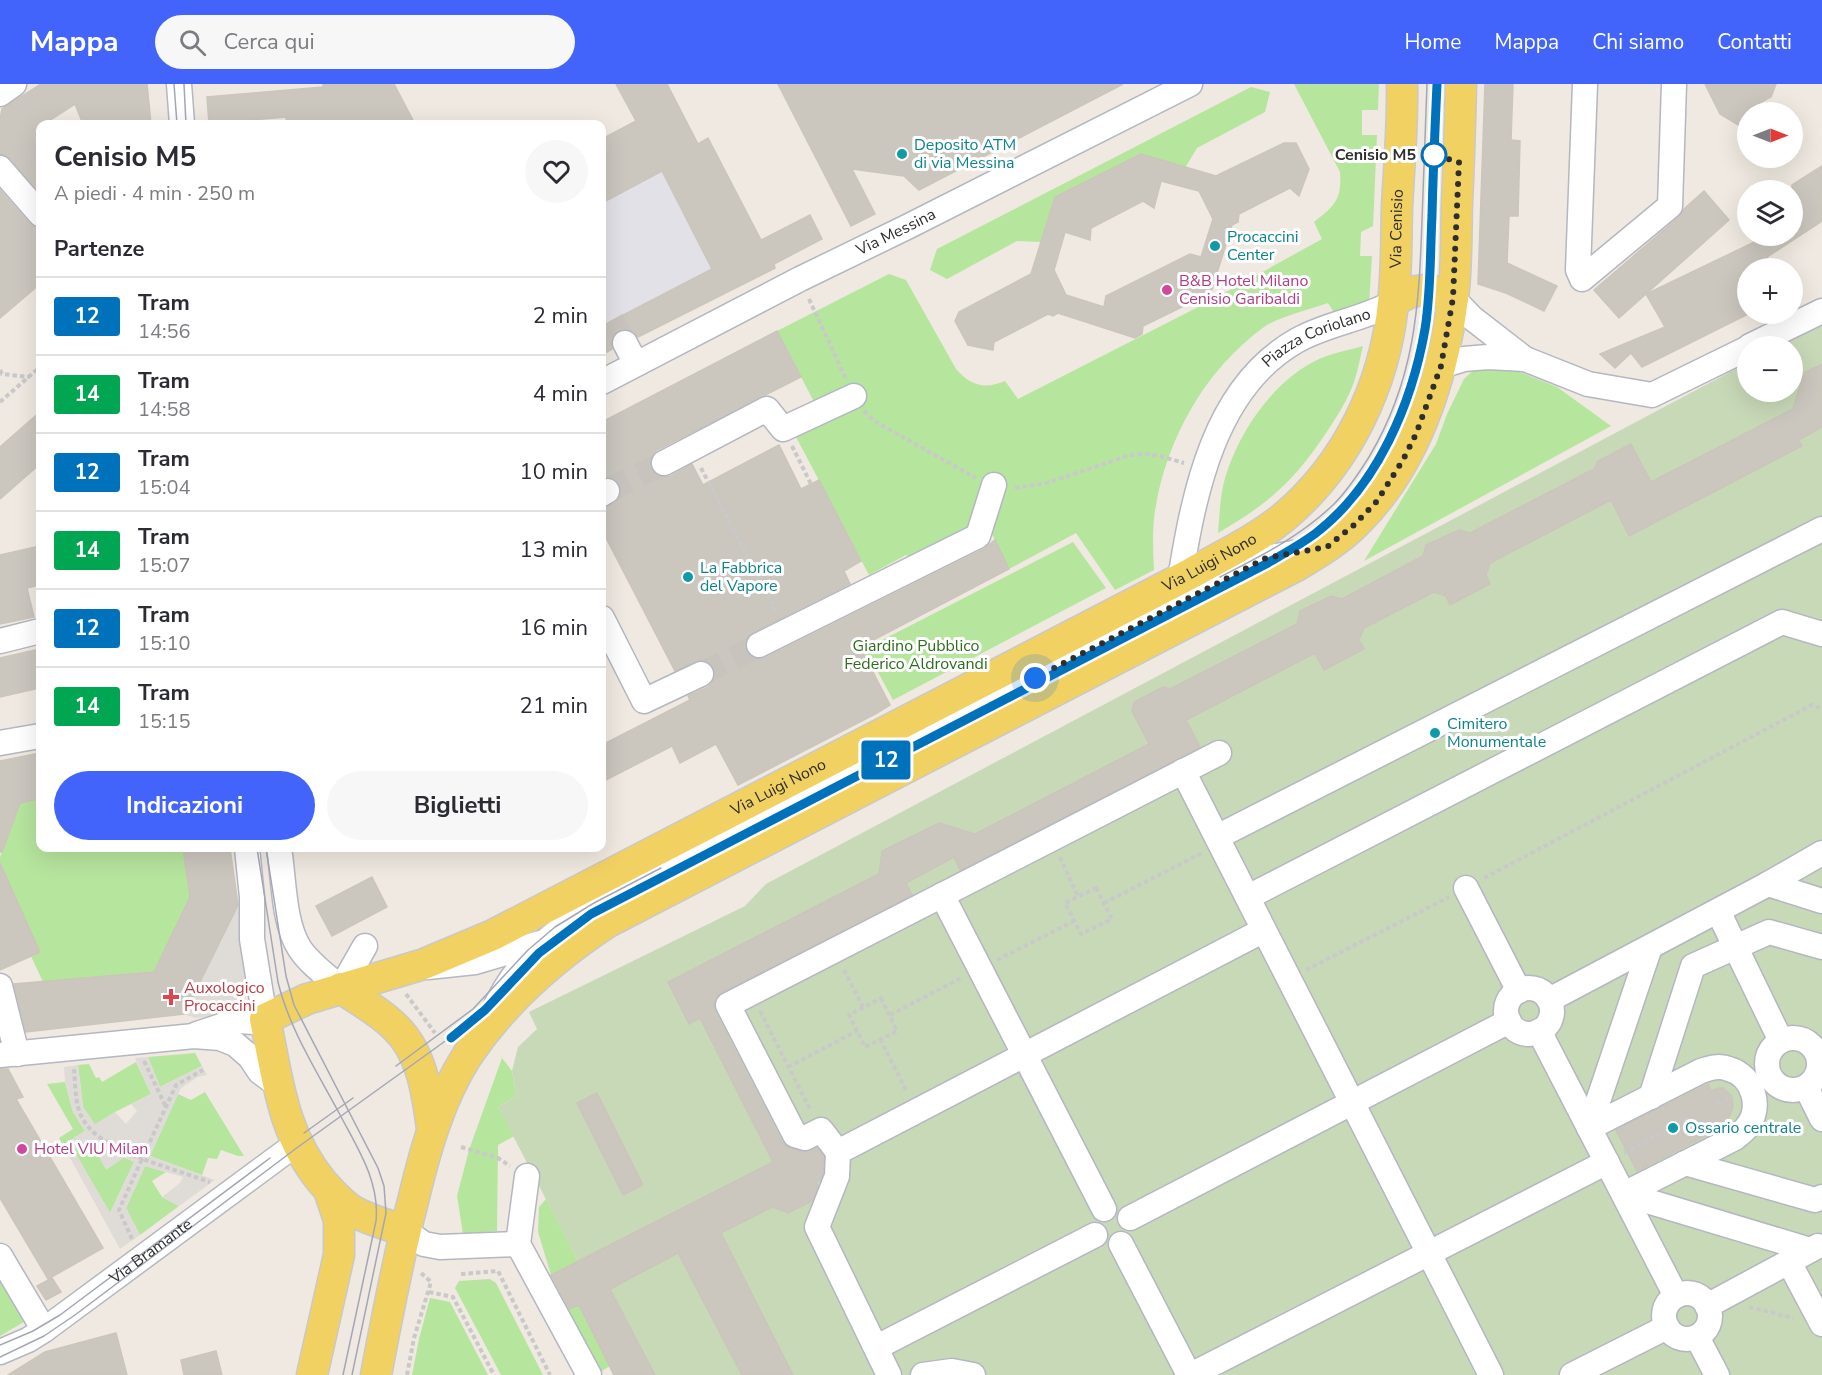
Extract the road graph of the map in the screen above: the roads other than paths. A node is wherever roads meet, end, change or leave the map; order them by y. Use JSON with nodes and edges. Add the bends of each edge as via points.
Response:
{"nodes":[{"id":1,"x":14,"y":84,"type":"edge"},
{"id":2,"x":179,"y":84,"type":"edge"},
{"id":3,"x":1190,"y":84,"type":"edge"},
{"id":4,"x":1402,"y":84,"type":"edge"},
{"id":5,"x":1461,"y":84,"type":"edge"},
{"id":6,"x":1585,"y":84,"type":"edge"},
{"id":7,"x":1674,"y":84,"type":"edge"},
{"id":8,"x":0,"y":94,"type":"edge"},
{"id":9,"x":182,"y":120,"type":"edge"},
{"id":10,"x":0,"y":168,"type":"edge"},
{"id":11,"x":36,"y":209,"type":"edge"},
{"id":12,"x":1453,"y":298,"type":"junction"},
{"id":13,"x":1394,"y":302,"type":"junction"},
{"id":14,"x":1822,"y":311,"type":"edge"},
{"id":15,"x":1771,"y":336,"type":"edge"},
{"id":16,"x":1737,"y":353,"type":"edge"},
{"id":17,"x":1525,"y":359,"type":"junction"},
{"id":18,"x":1441,"y":366,"type":"junction"},
{"id":19,"x":606,"y":378,"type":"edge"},
{"id":20,"x":854,"y":396,"type":"road end"},
{"id":21,"x":664,"y":463,"type":"tunnel mouth"},
{"id":22,"x":994,"y":485,"type":"road end"},
{"id":23,"x":1312,"y":491,"type":"junction"},
{"id":24,"x":1822,"y":529,"type":"edge"},
{"id":25,"x":1327,"y":547,"type":"junction"},
{"id":26,"x":1266,"y":558,"type":"junction"},
{"id":27,"x":1180,"y":579,"type":"junction"},
{"id":28,"x":606,"y":626,"type":"edge"},
{"id":29,"x":36,"y":632,"type":"edge"},
{"id":30,"x":1822,"y":634,"type":"edge"},
{"id":31,"x":0,"y":641,"type":"edge"},
{"id":32,"x":759,"y":645,"type":"tunnel mouth"},
{"id":33,"x":701,"y":674,"type":"tunnel mouth"},
{"id":34,"x":36,"y":737,"type":"edge"},
{"id":35,"x":0,"y":743,"type":"edge"},
{"id":36,"x":1219,"y":753,"type":"dead end"},
{"id":37,"x":1183,"y":771,"type":"junction"},
{"id":38,"x":1219,"y":841,"type":"junction"},
{"id":39,"x":247,"y":852,"type":"edge"},
{"id":40,"x":280,"y":852,"type":"edge"},
{"id":41,"x":1822,"y":853,"type":"edge"},
{"id":42,"x":1768,"y":884,"type":"junction"},
{"id":43,"x":1466,"y":888,"type":"road end"},
{"id":44,"x":942,"y":895,"type":"junction"},
{"id":45,"x":1248,"y":897,"type":"junction"},
{"id":46,"x":1822,"y":901,"type":"edge"},
{"id":47,"x":1718,"y":910,"type":"junction"},
{"id":48,"x":1264,"y":930,"type":"junction"},
{"id":49,"x":545,"y":941,"type":"junction"},
{"id":50,"x":366,"y":946,"type":"dead end"},
{"id":51,"x":1650,"y":947,"type":"junction"},
{"id":52,"x":1735,"y":947,"type":"junction"},
{"id":53,"x":1822,"y":947,"type":"edge"},
{"id":54,"x":404,"y":978,"type":"junction"},
{"id":55,"x":0,"y":986,"type":"edge"},
{"id":56,"x":341,"y":988,"type":"junction"},
{"id":57,"x":1519,"y":991,"type":"junction"},
{"id":58,"x":1549,"y":1000,"type":"junction"},
{"id":59,"x":265,"y":1019,"type":"junction"},
{"id":60,"x":1509,"y":1021,"type":"junction"},
{"id":61,"x":1539,"y":1031,"type":"junction"},
{"id":62,"x":484,"y":1033,"type":"junction"},
{"id":63,"x":194,"y":1035,"type":"junction"},
{"id":64,"x":1780,"y":1041,"type":"junction"},
{"id":65,"x":1819,"y":1050,"type":"edge"},
{"id":66,"x":8,"y":1055,"type":"edge"},
{"id":67,"x":1025,"y":1055,"type":"junction"},
{"id":68,"x":279,"y":1086,"type":"junction"},
{"id":69,"x":1751,"y":1087,"type":"junction"},
{"id":70,"x":1806,"y":1087,"type":"junction"},
{"id":71,"x":1651,"y":1096,"type":"junction"},
{"id":72,"x":1352,"y":1102,"type":"junction"},
{"id":73,"x":1822,"y":1119,"type":"edge"},
{"id":74,"x":1589,"y":1128,"type":"junction"},
{"id":75,"x":432,"y":1131,"type":"junction"},
{"id":76,"x":296,"y":1144,"type":"junction"},
{"id":77,"x":837,"y":1152,"type":"junction"},
{"id":78,"x":1617,"y":1157,"type":"junction"},
{"id":79,"x":1685,"y":1163,"type":"junction"},
{"id":80,"x":527,"y":1176,"type":"road end"},
{"id":81,"x":329,"y":1190,"type":"junction"},
{"id":82,"x":1624,"y":1194,"type":"junction"},
{"id":83,"x":1822,"y":1197,"type":"edge"},
{"id":84,"x":1104,"y":1209,"type":"junction"},
{"id":85,"x":1130,"y":1218,"type":"junction"},
{"id":86,"x":405,"y":1231,"type":"junction"},
{"id":87,"x":1095,"y":1235,"type":"junction"},
{"id":88,"x":518,"y":1244,"type":"junction"},
{"id":89,"x":1121,"y":1244,"type":"junction"},
{"id":90,"x":1816,"y":1247,"type":"edge"},
{"id":91,"x":1429,"y":1253,"type":"junction"},
{"id":92,"x":0,"y":1256,"type":"edge"},
{"id":93,"x":1789,"y":1262,"type":"junction"},
{"id":94,"x":1676,"y":1296,"type":"junction"},
{"id":95,"x":1713,"y":1303,"type":"junction"},
{"id":96,"x":1811,"y":1321,"type":"edge"},
{"id":97,"x":1666,"y":1327,"type":"junction"},
{"id":98,"x":44,"y":1330,"type":"junction"},
{"id":99,"x":1697,"y":1337,"type":"junction"},
{"id":100,"x":877,"y":1347,"type":"junction"},
{"id":101,"x":0,"y":1352,"type":"edge"},
{"id":102,"x":312,"y":1375,"type":"edge"},
{"id":103,"x":376,"y":1375,"type":"edge"},
{"id":104,"x":589,"y":1375,"type":"edge"},
{"id":105,"x":889,"y":1375,"type":"edge"},
{"id":106,"x":923,"y":1375,"type":"edge"},
{"id":107,"x":974,"y":1375,"type":"edge"},
{"id":108,"x":1190,"y":1375,"type":"edge"},
{"id":109,"x":1491,"y":1375,"type":"edge"},
{"id":110,"x":1572,"y":1375,"type":"edge"},
{"id":111,"x":1717,"y":1375,"type":"edge"}],
"edges":[{"from":1,"to":8,"type":"street"},
{"from":2,"to":9,"type":"street"},
{"from":3,"to":19,"type":"street","name":"Via Messina","via":[[800,279],[630,354]]},
{"from":4,"to":13,"type":"main road","name":"Via Cenisio"},
{"from":5,"to":12,"type":"main road"},
{"from":6,"to":7,"type":"street","via":[[1578,270],[1582,279],[1670,206]]},
{"from":10,"to":11,"type":"street"},
{"from":12,"to":13,"type":"main road","via":[[1425,290],[1409,292]]},
{"from":12,"to":17,"type":"street"},
{"from":12,"to":18,"type":"main road"},
{"from":13,"to":23,"type":"main road","name":"Piazza Coriolano","via":[[1382,367],[1367,405],[1353,434]]},
{"from":13,"to":27,"type":"street","name":"Piazza Coriolano","via":[[1298,340],[1275,354],[1254,375],[1220,429],[1202,470]]},
{"from":14,"to":15,"type":"street"},
{"from":16,"to":17,"type":"street","via":[[1652,395],[1588,384]]},
{"from":17,"to":18,"type":"street","via":[[1464,359]]},
{"from":18,"to":25,"type":"main road","via":[[1429,404],[1403,460],[1377,501]]},
{"from":20,"to":21,"type":"street","via":[[783,429],[766,409]]},
{"from":22,"to":32,"type":"street","via":[[978,536]]},
{"from":23,"to":26,"type":"street"},
{"from":23,"to":27,"type":"main road","name":"Via Luigi Nono","via":[[1272,526]]},
{"from":24,"to":38,"type":"street"},
{"from":25,"to":26,"type":"street"},
{"from":25,"to":62,"type":"main road","via":[[608,922],[554,960]]},
{"from":26,"to":49,"type":"street","via":[[612,898]]},
{"from":27,"to":54,"type":"main road","name":"Via Luigi Nono"},
{"from":28,"to":33,"type":"street","via":[[644,701]]},
{"from":29,"to":31,"type":"street"},
{"from":30,"to":45,"type":"street","via":[[1782,622]]},
{"from":34,"to":35,"type":"street"},
{"from":36,"to":37,"type":"street"},
{"from":37,"to":38,"type":"street"},
{"from":37,"to":44,"type":"street"},
{"from":38,"to":45,"type":"street"},
{"from":39,"to":59,"type":"street","via":[[252,944]]},
{"from":40,"to":56,"type":"street","via":[[293,933],[309,960]]},
{"from":41,"to":42,"type":"street"},
{"from":42,"to":46,"type":"street"},
{"from":42,"to":47,"type":"street"},
{"from":43,"to":57,"type":"street"},
{"from":44,"to":67,"type":"street"},
{"from":44,"to":77,"type":"street","via":[[728,1005],[795,1135],[805,1138],[821,1130]]},
{"from":45,"to":48,"type":"street"},
{"from":47,"to":51,"type":"street"},
{"from":47,"to":52,"type":"street"},
{"from":48,"to":67,"type":"street"},
{"from":48,"to":72,"type":"street"},
{"from":49,"to":54,"type":"street"},
{"from":49,"to":62,"type":"street","via":[[510,978]]},
{"from":50,"to":56,"type":"street"},
{"from":51,"to":58,"type":"street"},
{"from":51,"to":74,"type":"street"},
{"from":52,"to":53,"type":"street","via":[[1769,932]]},
{"from":52,"to":64,"type":"street"},
{"from":52,"to":71,"type":"street","via":[[1693,966]]},
{"from":54,"to":56,"type":"main road","name":"Via Luigi Nono"},
{"from":55,"to":66,"type":"street"},
{"from":56,"to":59,"type":"main road","name":"Via Luigi Nono"},
{"from":56,"to":75,"type":"main road","via":[[393,1024],[407,1042],[424,1080]]},
{"from":57,"to":58,"type":"street","via":[[1533,988]]},
{"from":57,"to":60,"type":"street","via":[[1509,1000]]},
{"from":58,"to":61,"type":"street","via":[[1549,1021]]},
{"from":59,"to":63,"type":"street","via":[[236,1021]]},
{"from":59,"to":68,"type":"main road"},
{"from":60,"to":61,"type":"street","via":[[1526,1033]]},
{"from":60,"to":72,"type":"street"},
{"from":61,"to":74,"type":"street"},
{"from":62,"to":75,"type":"main road","via":[[453,1082]]},
{"from":63,"to":66,"type":"street"},
{"from":63,"to":68,"type":"street","via":[[235,1044]]},
{"from":64,"to":65,"type":"street","via":[[1804,1040]]},
{"from":64,"to":69,"type":"street"},
{"from":65,"to":70,"type":"street","via":[[1817,1075]]},
{"from":67,"to":77,"type":"street"},
{"from":67,"to":84,"type":"street"},
{"from":68,"to":76,"type":"main road"},
{"from":69,"to":70,"type":"street","via":[[1776,1083],[1790,1090]]},
{"from":69,"to":71,"type":"street","via":[[1742,1076],[1715,1067]]},
{"from":69,"to":79,"type":"street","via":[[1755,1101],[1746,1128]]},
{"from":70,"to":73,"type":"street"},
{"from":71,"to":74,"type":"street"},
{"from":72,"to":85,"type":"street"},
{"from":72,"to":91,"type":"street"},
{"from":74,"to":78,"type":"street"},
{"from":75,"to":86,"type":"main road"},
{"from":76,"to":81,"type":"main road"},
{"from":76,"to":98,"type":"street","name":"Via Bramante"},
{"from":77,"to":100,"type":"street","via":[[837,1176],[817,1227]]},
{"from":78,"to":82,"type":"street"},
{"from":78,"to":91,"type":"street"},
{"from":79,"to":82,"type":"street"},
{"from":79,"to":83,"type":"street","via":[[1815,1200]]},
{"from":80,"to":88,"type":"street"},
{"from":81,"to":86,"type":"main road","via":[[361,1215]]},
{"from":81,"to":102,"type":"main road","via":[[339,1220],[339,1251]]},
{"from":82,"to":90,"type":"street"},
{"from":82,"to":94,"type":"street"},
{"from":84,"to":85,"type":"street","via":[[1122,1209]]},
{"from":84,"to":87,"type":"street","via":[[1093,1223]]},
{"from":85,"to":89,"type":"street","via":[[1130,1236]]},
{"from":86,"to":88,"type":"street","via":[[430,1246]]},
{"from":86,"to":103,"type":"main road"},
{"from":87,"to":89,"type":"street","via":[[1109,1246]]},
{"from":87,"to":100,"type":"street"},
{"from":88,"to":104,"type":"street"},
{"from":89,"to":108,"type":"street"},
{"from":90,"to":93,"type":"street"},
{"from":91,"to":108,"type":"street"},
{"from":91,"to":109,"type":"street"},
{"from":92,"to":98,"type":"street"},
{"from":93,"to":95,"type":"street"},
{"from":93,"to":96,"type":"street"},
{"from":94,"to":95,"type":"street","via":[[1690,1294]]},
{"from":94,"to":97,"type":"street","via":[[1664,1313]]},
{"from":95,"to":99,"type":"street","via":[[1707,1327]]},
{"from":97,"to":99,"type":"street","via":[[1683,1339]]},
{"from":97,"to":110,"type":"street"},
{"from":98,"to":101,"type":"street","name":"Via Bramante"},
{"from":99,"to":111,"type":"street"},
{"from":100,"to":105,"type":"street"},
{"from":106,"to":107,"type":"street","via":[[952,1371]]}]}
